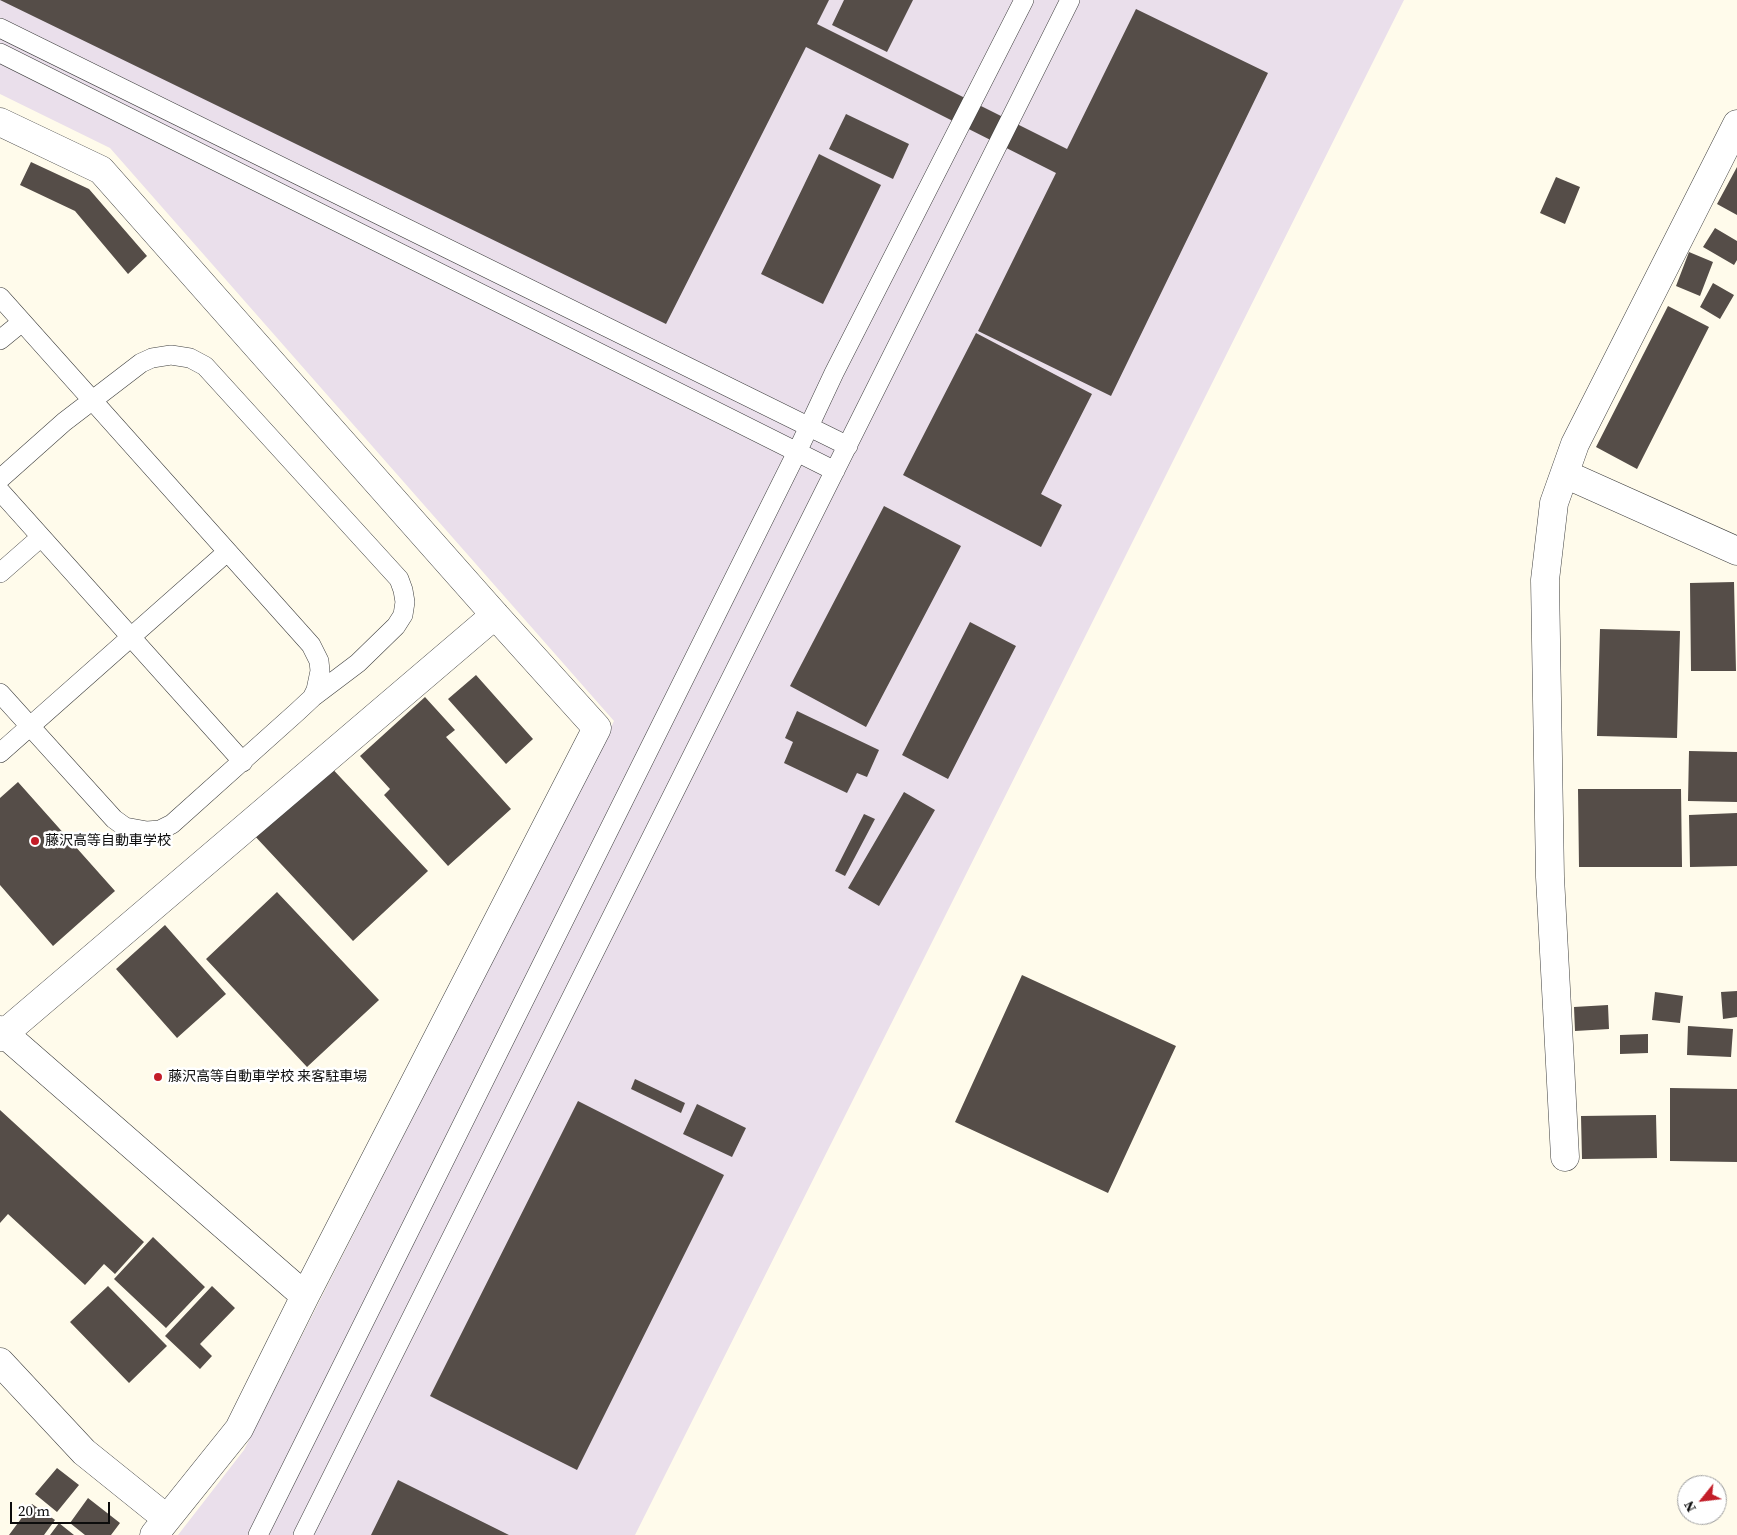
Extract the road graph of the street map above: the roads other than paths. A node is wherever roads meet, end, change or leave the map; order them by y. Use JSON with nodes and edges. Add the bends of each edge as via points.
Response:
{"nodes":[{"id":1,"x":1024,"y":0,"type":"edge"},
{"id":2,"x":1070,"y":0,"type":"edge"},
{"id":3,"x":0,"y":28,"type":"edge"},
{"id":4,"x":0,"y":53,"type":"edge"},
{"id":5,"x":0,"y":122,"type":"edge"},
{"id":6,"x":1737,"y":124,"type":"edge"},
{"id":7,"x":0,"y":297,"type":"edge"},
{"id":8,"x":22,"y":322,"type":"junction"},
{"id":9,"x":0,"y":340,"type":"edge"},
{"id":10,"x":92,"y":401,"type":"junction"},
{"id":11,"x":809,"y":427,"type":"junction"},
{"id":12,"x":848,"y":446,"type":"junction"},
{"id":13,"x":797,"y":452,"type":"junction"},
{"id":14,"x":835,"y":471,"type":"junction"},
{"id":15,"x":1565,"y":474,"type":"junction"},
{"id":16,"x":0,"y":479,"type":"edge"},
{"id":17,"x":0,"y":492,"type":"edge"},
{"id":18,"x":41,"y":537,"type":"junction"},
{"id":19,"x":1737,"y":551,"type":"edge"},
{"id":20,"x":227,"y":552,"type":"junction"},
{"id":21,"x":0,"y":573,"type":"edge"},
{"id":22,"x":495,"y":615,"type":"junction"},
{"id":23,"x":130,"y":637,"type":"junction"},
{"id":24,"x":0,"y":692,"type":"edge"},
{"id":25,"x":312,"y":698,"type":"junction"},
{"id":26,"x":30,"y":726,"type":"junction"},
{"id":27,"x":0,"y":754,"type":"edge"},
{"id":28,"x":243,"y":762,"type":"junction"},
{"id":29,"x":1,"y":1034,"type":"edge"},
{"id":30,"x":1566,"y":1157,"type":"dead end"},
{"id":31,"x":304,"y":1296,"type":"junction"},
{"id":32,"x":0,"y":1362,"type":"edge"},
{"id":33,"x":160,"y":1527,"type":"edge"},
{"id":34,"x":258,"y":1535,"type":"edge"},
{"id":35,"x":303,"y":1535,"type":"edge"}],
"edges":[{"from":1,"to":11,"type":"lane"},
{"from":2,"to":12,"type":"lane"},
{"from":3,"to":11,"type":"lane"},
{"from":4,"to":13,"type":"lane"},
{"from":5,"to":22,"type":"street","via":[[101,170]]},
{"from":6,"to":15,"type":"street","via":[[1576,444]]},
{"from":7,"to":8,"type":"lane"},
{"from":8,"to":9,"type":"lane"},
{"from":8,"to":10,"type":"lane"},
{"from":10,"to":16,"type":"lane"},
{"from":10,"to":20,"type":"lane"},
{"from":10,"to":25,"type":"lane","via":[[130,370],[152,358],[171,355],[190,358],[204,366],[399,579],[405,602],[403,615],[396,626],[358,663]]},
{"from":11,"to":12,"type":"lane"},
{"from":11,"to":13,"type":"lane"},
{"from":12,"to":14,"type":"lane"},
{"from":13,"to":14,"type":"lane"},
{"from":13,"to":34,"type":"lane"},
{"from":14,"to":35,"type":"lane"},
{"from":15,"to":19,"type":"street"},
{"from":15,"to":30,"type":"street","via":[[1554,503],[1545,580],[1550,877]]},
{"from":17,"to":18,"type":"lane"},
{"from":18,"to":21,"type":"lane"},
{"from":18,"to":23,"type":"lane"},
{"from":20,"to":23,"type":"lane"},
{"from":20,"to":25,"type":"lane","via":[[315,651],[320,671]]},
{"from":22,"to":29,"type":"street"},
{"from":22,"to":31,"type":"street","via":[[597,728]]},
{"from":23,"to":26,"type":"lane"},
{"from":23,"to":28,"type":"lane"},
{"from":24,"to":26,"type":"lane"},
{"from":25,"to":28,"type":"lane"},
{"from":26,"to":27,"type":"lane"},
{"from":26,"to":28,"type":"lane","via":[[114,819],[135,830],[160,830],[172,824]]},
{"from":29,"to":31,"type":"street"},
{"from":31,"to":33,"type":"street","via":[[239,1429]]},
{"from":32,"to":33,"type":"street"}]}
